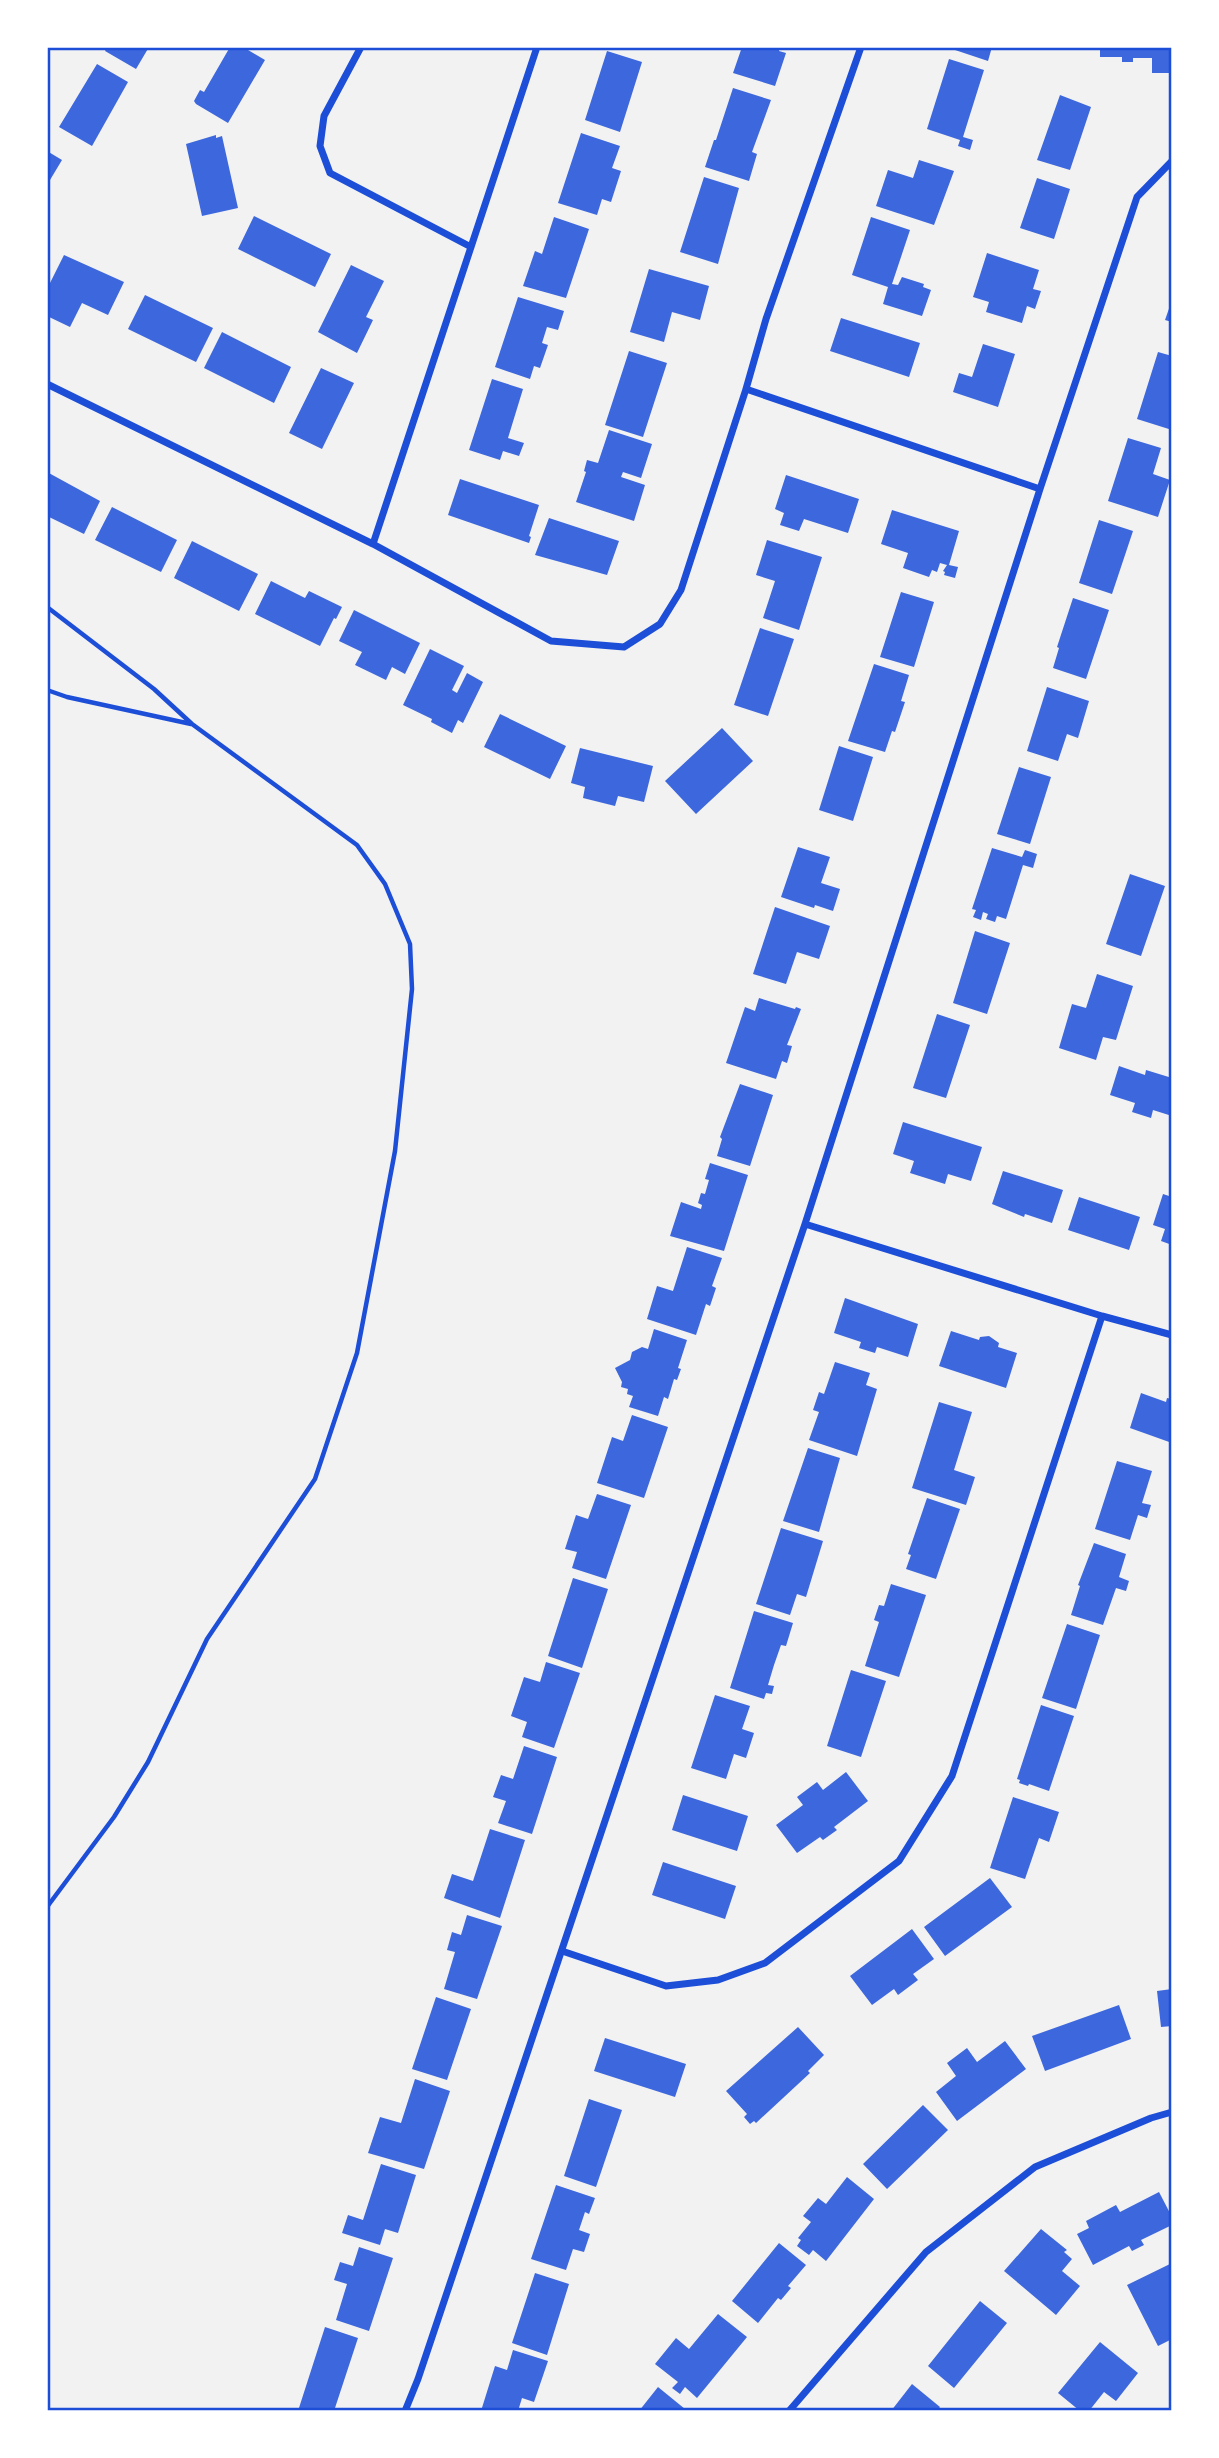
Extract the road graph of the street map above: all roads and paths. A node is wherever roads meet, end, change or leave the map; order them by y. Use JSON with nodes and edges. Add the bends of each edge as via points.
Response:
{"nodes":[{"id":1,"x":361,"y":47,"type":"edge"},
{"id":2,"x":537,"y":47,"type":"edge"},
{"id":3,"x":861,"y":47,"type":"edge"},
{"id":4,"x":1172,"y":161,"type":"edge"},
{"id":5,"x":471,"y":247,"type":"junction"},
{"id":6,"x":47,"y":384,"type":"edge"},
{"id":7,"x":746,"y":389,"type":"junction"},
{"id":8,"x":1040,"y":489,"type":"junction"},
{"id":9,"x":373,"y":544,"type":"junction"},
{"id":10,"x":47,"y":607,"type":"edge"},
{"id":11,"x":47,"y":690,"type":"edge"},
{"id":12,"x":192,"y":724,"type":"junction"},
{"id":13,"x":805,"y":1224,"type":"junction"},
{"id":14,"x":1102,"y":1316,"type":"junction"},
{"id":15,"x":1172,"y":1335,"type":"edge"},
{"id":16,"x":47,"y":1907,"type":"edge"},
{"id":17,"x":562,"y":1951,"type":"junction"},
{"id":18,"x":1172,"y":2112,"type":"edge"},
{"id":19,"x":405,"y":2411,"type":"edge"},
{"id":20,"x":789,"y":2411,"type":"edge"}],
"edges":[{"from":1,"to":5,"type":"street","via":[[324,116],[320,146],[330,173]]},
{"from":2,"to":5,"type":"street"},
{"from":3,"to":7,"type":"street"},
{"from":4,"to":8,"type":"street","via":[[1137,197]]},
{"from":5,"to":9,"type":"street"},
{"from":6,"to":9,"type":"street"},
{"from":7,"to":8,"type":"street"},
{"from":7,"to":9,"type":"street","via":[[681,590],[660,624],[624,647],[551,641]]},
{"from":8,"to":13,"type":"street"},
{"from":10,"to":12,"type":"path","via":[[155,689]]},
{"from":11,"to":12,"type":"path"},
{"from":12,"to":16,"type":"path","via":[[358,845],[385,884],[410,944],[412,989],[395,1151],[357,1353],[315,1479],[207,1639],[148,1762],[114,1817]]},
{"from":13,"to":14,"type":"street"},
{"from":13,"to":17,"type":"street"},
{"from":14,"to":15,"type":"street"},
{"from":14,"to":17,"type":"street","via":[[952,1776],[900,1860],[765,1963],[718,1980],[666,1986]]},
{"from":17,"to":19,"type":"street"},
{"from":18,"to":20,"type":"street","via":[[1035,2167],[936,2243]]}]}
